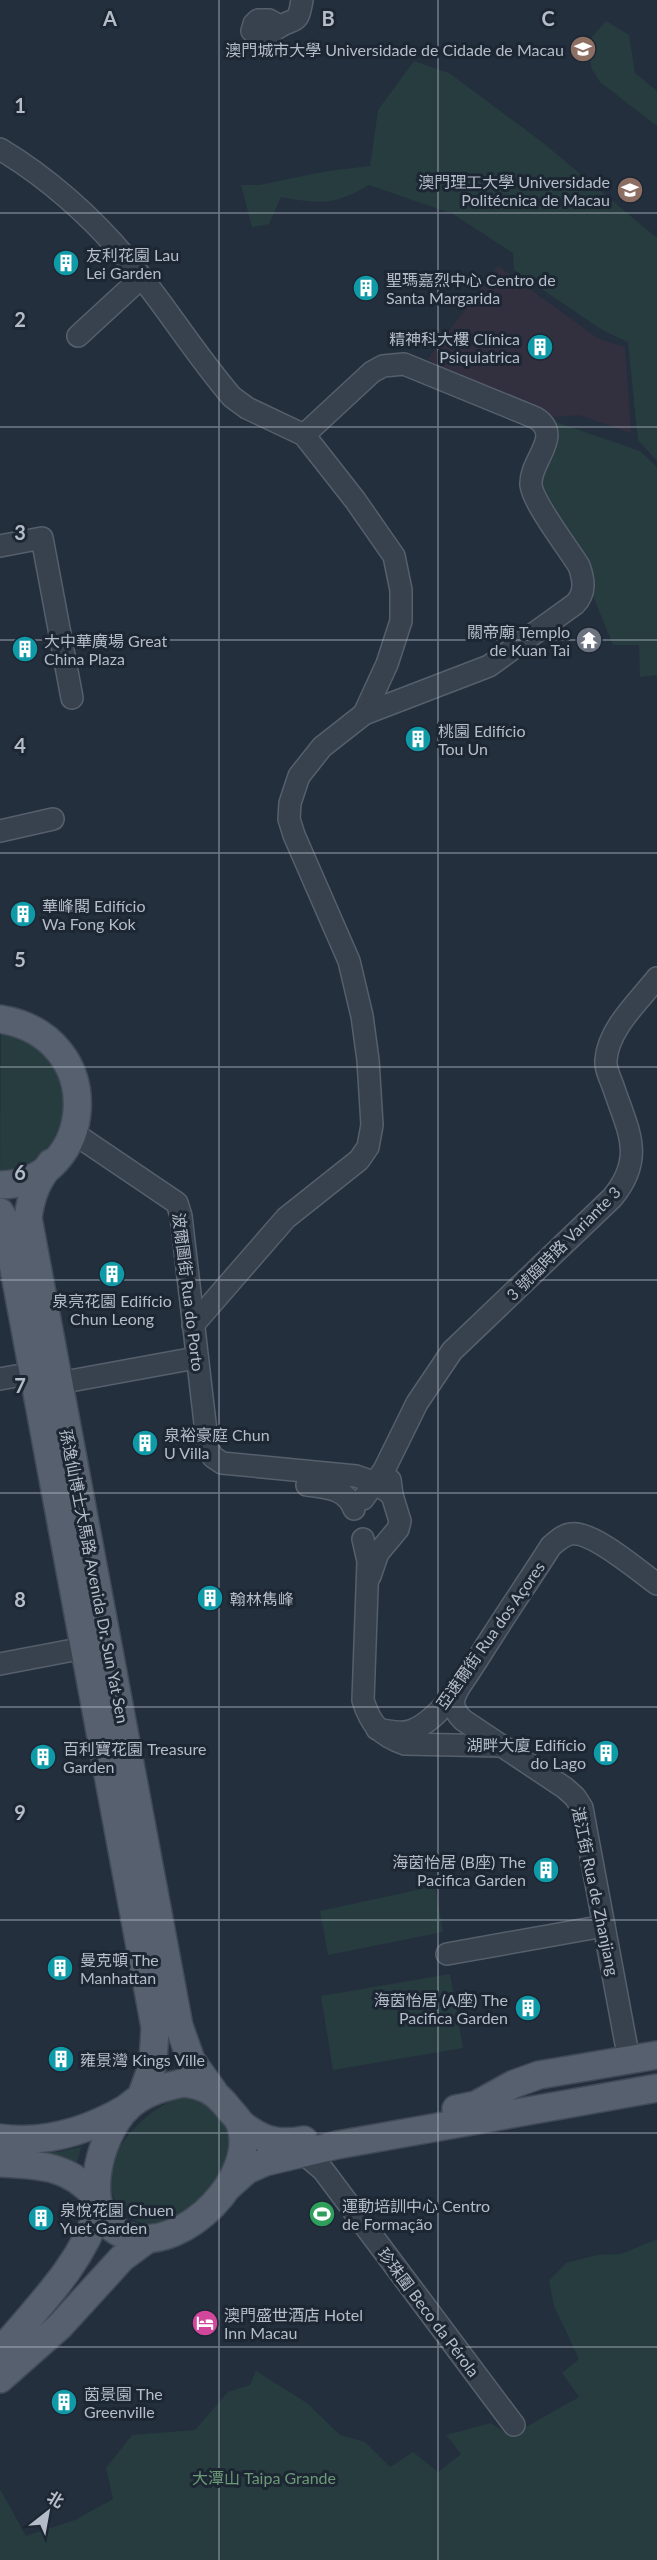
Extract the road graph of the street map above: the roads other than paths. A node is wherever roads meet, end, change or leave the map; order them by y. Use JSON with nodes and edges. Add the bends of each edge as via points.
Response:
{"nodes":[{"id":1,"x":302,"y":0,"type":"edge"},
{"id":2,"x":280,"y":26,"type":"dead end"},
{"id":3,"x":0,"y":149,"type":"edge"},
{"id":4,"x":141,"y":278,"type":"junction"},
{"id":5,"x":78,"y":336,"type":"dead end"},
{"id":6,"x":304,"y":435,"type":"junction"},
{"id":7,"x":0,"y":546,"type":"edge"},
{"id":8,"x":72,"y":698,"type":"dead end"},
{"id":9,"x":364,"y":714,"type":"junction"},
{"id":10,"x":53,"y":819,"type":"dead end"},
{"id":11,"x":0,"y":831,"type":"edge"},
{"id":12,"x":657,"y":978,"type":"edge"},
{"id":13,"x":0,"y":1005,"type":"edge"},
{"id":14,"x":0,"y":1019,"type":"edge"},
{"id":15,"x":27,"y":1026,"type":"junction"},
{"id":16,"x":72,"y":1132,"type":"junction"},
{"id":17,"x":51,"y":1163,"type":"junction"},
{"id":18,"x":0,"y":1185,"type":"edge"},
{"id":19,"x":163,"y":1194,"type":"junction"},
{"id":20,"x":0,"y":1212,"type":"edge"},
{"id":21,"x":193,"y":1325,"type":"junction"},
{"id":22,"x":190,"y":1359,"type":"junction"},
{"id":23,"x":33,"y":1373,"type":"junction"},
{"id":24,"x":0,"y":1379,"type":"edge"},
{"id":25,"x":59,"y":1383,"type":"junction"},
{"id":26,"x":380,"y":1488,"type":"junction"},
{"id":27,"x":363,"y":1539,"type":"junction"},
{"id":28,"x":387,"y":1540,"type":"junction"},
{"id":29,"x":657,"y":1584,"type":"edge"},
{"id":30,"x":368,"y":1586,"type":"junction"},
{"id":31,"x":84,"y":1648,"type":"junction"},
{"id":32,"x":0,"y":1664,"type":"edge"},
{"id":33,"x":464,"y":1679,"type":"junction"},
{"id":34,"x":377,"y":1729,"type":"junction"},
{"id":35,"x":502,"y":1746,"type":"junction"},
{"id":36,"x":604,"y":1926,"type":"junction"},
{"id":37,"x":447,"y":1954,"type":"dead end"},
{"id":38,"x":657,"y":2055,"type":"edge"},
{"id":39,"x":629,"y":2060,"type":"junction"},
{"id":40,"x":657,"y":2081,"type":"edge"},
{"id":41,"x":657,"y":2088,"type":"edge"},
{"id":42,"x":214,"y":2092,"type":"junction"},
{"id":43,"x":134,"y":2102,"type":"junction"},
{"id":44,"x":239,"y":2122,"type":"junction"},
{"id":45,"x":0,"y":2138,"type":"edge"},
{"id":46,"x":313,"y":2162,"type":"junction"},
{"id":47,"x":0,"y":2163,"type":"edge"},
{"id":48,"x":222,"y":2195,"type":"junction"},
{"id":49,"x":98,"y":2202,"type":"junction"},
{"id":50,"x":145,"y":2241,"type":"junction"},
{"id":51,"x":31,"y":2335,"type":"junction"},
{"id":52,"x":0,"y":2352,"type":"edge"},
{"id":53,"x":0,"y":2379,"type":"edge"},
{"id":54,"x":514,"y":2425,"type":"dead end"}],
"edges":[{"from":1,"to":2,"type":"street","via":[[299,15],[291,24]]},
{"from":3,"to":4,"type":"street","via":[[35,171],[100,230]]},
{"from":4,"to":5,"type":"street"},
{"from":4,"to":6,"type":"street","via":[[232,397]]},
{"from":6,"to":9,"type":"street","via":[[394,556],[401,590],[401,621]]},
{"from":6,"to":9,"type":"street","via":[[372,372],[383,366],[404,364],[536,418],[546,426],[548,439],[532,472],[533,492],[583,575],[580,599],[489,666]]},
{"from":7,"to":8,"type":"street","via":[[42,538]]},
{"from":9,"to":21,"type":"street","via":[[317,752],[299,776],[292,792],[289,819],[355,982],[368,1060],[371,1138],[359,1160],[286,1218]]},
{"from":10,"to":11,"type":"street"},
{"from":12,"to":26,"type":"street","name":"3 號臨時路 Variante 3","via":[[615,1032],[606,1061],[630,1137],[633,1157],[628,1175],[612,1198],[452,1351],[417,1403]]},
{"from":13,"to":15,"type":"main road"},
{"from":14,"to":15,"type":"main road"},
{"from":15,"to":16,"type":"main road","name":"孫逸仙博士大馬路 Avenida Dr. Sun Yat Sen","via":[[49,1039],[70,1067],[78,1103]]},
{"from":16,"to":17,"type":"main road","name":"孫逸仙博士大馬路 Avenida Dr. Sun Yat Sen","via":[[63,1151]]},
{"from":16,"to":19,"type":"street"},
{"from":17,"to":18,"type":"main road","via":[[22,1181]]},
{"from":17,"to":25,"type":"main road","name":"孫逸仙博士大馬路 Avenida Dr. Sun Yat Sen","via":[[30,1198],[28,1218]]},
{"from":19,"to":21,"type":"street","name":"波爾圖街 Rua do Porto","via":[[177,1203],[181,1216]]},
{"from":19,"to":22,"type":"street","name":"波爾圖街 Rua do Porto","via":[[175,1220]]},
{"from":20,"to":23,"type":"main road","name":"孫逸仙博士大馬路 Avenida Dr. Sun Yat Sen","via":[[5,1221]]},
{"from":21,"to":26,"type":"street","name":"波爾圖街 Rua do Porto","via":[[208,1449],[213,1457],[222,1463],[356,1476],[377,1474]]},
{"from":22,"to":25,"type":"street"},
{"from":22,"to":26,"type":"street","name":"波爾圖街 Rua do Porto","via":[[204,1462],[215,1473],[329,1488],[345,1495]]},
{"from":23,"to":24,"type":"street"},
{"from":23,"to":31,"type":"main road","name":"孫逸仙博士大馬路 Avenida Dr. Sun Yat Sen"},
{"from":25,"to":42,"type":"main road","name":"孫逸仙博士大馬路 Avenida Dr. Sun Yat Sen","via":[[179,2026],[191,2060]]},
{"from":26,"to":27,"type":"street","via":[[352,1522]]},
{"from":26,"to":28,"type":"street","via":[[400,1521]]},
{"from":27,"to":28,"type":"street"},
{"from":27,"to":30,"type":"street"},
{"from":28,"to":30,"type":"street"},
{"from":29,"to":33,"type":"street","name":"亞速爾街 Rua dos Açores","via":[[587,1536],[573,1533],[561,1538],[551,1546]]},
{"from":30,"to":34,"type":"street","via":[[363,1700]]},
{"from":31,"to":32,"type":"street"},
{"from":31,"to":43,"type":"main road","name":"孫逸仙博士大馬路 Avenida Dr. Sun Yat Sen","via":[[155,2026],[153,2064]]},
{"from":33,"to":34,"type":"street","name":"亞速爾街 Rua dos Açores","via":[[447,1702],[412,1731]]},
{"from":33,"to":35,"type":"street","name":"湛江街 Rua de Zhanjiang","via":[[455,1694],[456,1713]]},
{"from":34,"to":35,"type":"street","via":[[405,1744]]},
{"from":35,"to":36,"type":"street","name":"湛江街 Rua de Zhanjiang","via":[[576,1797],[582,1808]]},
{"from":36,"to":37,"type":"street"},
{"from":36,"to":39,"type":"street","name":"湛江街 Rua de Zhanjiang"},
{"from":38,"to":39,"type":"main road"},
{"from":39,"to":40,"type":"main road","via":[[636,2077]]},
{"from":39,"to":44,"type":"main road","via":[[539,2075],[466,2108],[287,2143],[271,2142]]},
{"from":41,"to":46,"type":"main road","via":[[337,2145]]},
{"from":42,"to":43,"type":"main road","via":[[183,2083],[154,2091]]},
{"from":42,"to":44,"type":"main road"},
{"from":43,"to":45,"type":"main road","via":[[99,2123],[69,2134],[37,2139]]},
{"from":43,"to":49,"type":"main road","via":[[115,2125],[98,2166]]},
{"from":44,"to":48,"type":"main road","via":[[242,2154]]},
{"from":46,"to":48,"type":"main road","via":[[265,2162],[236,2178]]},
{"from":46,"to":54,"type":"street","name":"珍珠圍 Beco da Pérola"},
{"from":47,"to":49,"type":"main road","via":[[53,2168],[70,2174],[87,2186]]},
{"from":48,"to":50,"type":"main road","via":[[191,2224]]},
{"from":49,"to":50,"type":"main road","via":[[110,2224],[125,2236]]},
{"from":49,"to":51,"type":"main road","via":[[93,2228],[78,2258]]},
{"from":50,"to":51,"type":"main road","via":[[122,2258],[60,2326]]},
{"from":51,"to":52,"type":"main road"},
{"from":51,"to":53,"type":"main road"}]}
